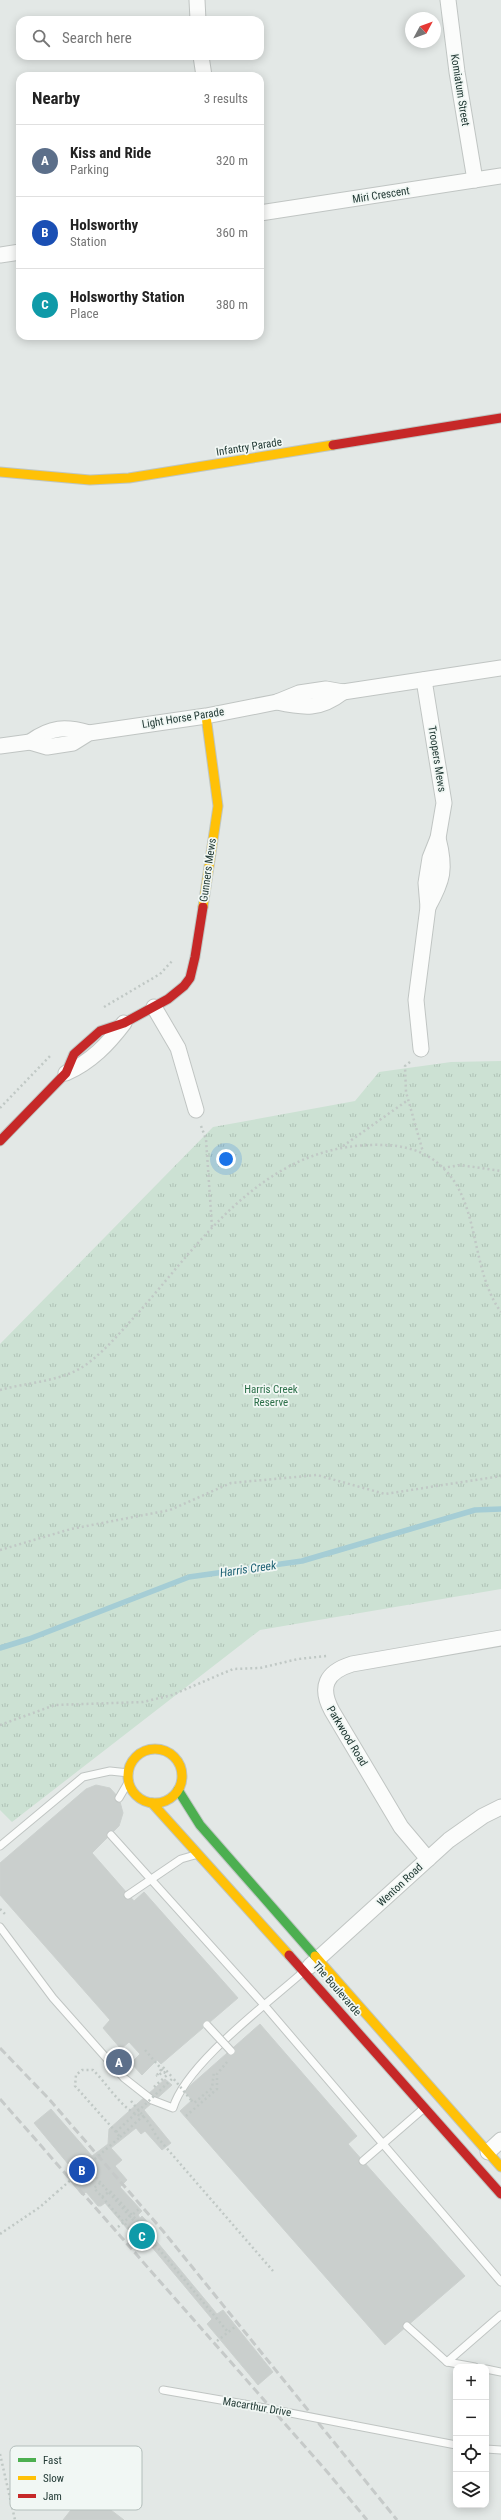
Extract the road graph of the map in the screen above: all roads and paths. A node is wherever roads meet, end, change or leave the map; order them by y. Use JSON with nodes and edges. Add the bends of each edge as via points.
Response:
{"nodes":[{"id":1,"x":197,"y":0,"type":"edge"},
{"id":2,"x":448,"y":0,"type":"edge"},
{"id":3,"x":198,"y":16,"type":"edge"},
{"id":4,"x":202,"y":60,"type":"edge"},
{"id":5,"x":203,"y":72,"type":"edge"},
{"id":6,"x":501,"y":176,"type":"edge"},
{"id":7,"x":475,"y":180,"type":"junction"},
{"id":8,"x":264,"y":212,"type":"edge"},
{"id":9,"x":16,"y":253,"type":"edge"},
{"id":10,"x":0,"y":255,"type":"edge"},
{"id":11,"x":501,"y":418,"type":"edge"},
{"id":12,"x":0,"y":472,"type":"edge"},
{"id":13,"x":501,"y":668,"type":"edge"},
{"id":14,"x":424,"y":680,"type":"junction"},
{"id":15,"x":206,"y":716,"type":"junction"},
{"id":16,"x":0,"y":746,"type":"edge"},
{"id":17,"x":176,"y":954,"type":"dead end"},
{"id":18,"x":154,"y":1007,"type":"junction"},
{"id":19,"x":98,"y":1011,"type":"dead end"},
{"id":20,"x":124,"y":1023,"type":"joint"},
{"id":21,"x":421,"y":1049,"type":"joint"},
{"id":22,"x":54,"y":1052,"type":"dead end"},
{"id":23,"x":66,"y":1073,"type":"joint"},
{"id":24,"x":408,"y":1100,"type":"junction"},
{"id":25,"x":0,"y":1108,"type":"edge"},
{"id":26,"x":196,"y":1110,"type":"joint"},
{"id":27,"x":0,"y":1141,"type":"edge"},
{"id":28,"x":343,"y":1147,"type":"junction"},
{"id":29,"x":423,"y":1153,"type":"junction"},
{"id":30,"x":443,"y":1168,"type":"junction"},
{"id":31,"x":501,"y":1171,"type":"edge"},
{"id":32,"x":212,"y":1226,"type":"junction"},
{"id":33,"x":501,"y":1312,"type":"edge"},
{"id":34,"x":0,"y":1390,"type":"edge"},
{"id":35,"x":501,"y":1476,"type":"edge"},
{"id":36,"x":0,"y":1550,"type":"edge"},
{"id":37,"x":501,"y":1638,"type":"edge"},
{"id":38,"x":352,"y":1664,"type":"junction"},
{"id":39,"x":0,"y":1725,"type":"edge"},
{"id":40,"x":129,"y":1777,"type":"junction"},
{"id":41,"x":178,"y":1790,"type":"junction"},
{"id":42,"x":119,"y":1798,"type":"dead end"},
{"id":43,"x":152,"y":1803,"type":"junction"},
{"id":44,"x":501,"y":1807,"type":"edge"},
{"id":45,"x":111,"y":1835,"type":"dead end"},
{"id":46,"x":0,"y":1846,"type":"edge"},
{"id":47,"x":199,"y":1854,"type":"junction"},
{"id":48,"x":428,"y":1859,"type":"junction"},
{"id":49,"x":153,"y":1880,"type":"junction"},
{"id":50,"x":128,"y":1895,"type":"dead end"},
{"id":51,"x":0,"y":1927,"type":"edge"},
{"id":52,"x":317,"y":1959,"type":"junction"},
{"id":53,"x":304,"y":1971,"type":"junction"},
{"id":54,"x":265,"y":2006,"type":"junction"},
{"id":55,"x":208,"y":2024,"type":"dead end"},
{"id":56,"x":145,"y":2050,"type":"dead end"},
{"id":57,"x":231,"y":2051,"type":"dead end"},
{"id":58,"x":165,"y":2071,"type":"junction"},
{"id":59,"x":173,"y":2078,"type":"junction"},
{"id":60,"x":152,"y":2090,"type":"dead end"},
{"id":61,"x":432,"y":2102,"type":"junction"},
{"id":62,"x":134,"y":2106,"type":"dead end"},
{"id":63,"x":144,"y":2116,"type":"junction"},
{"id":64,"x":186,"y":2116,"type":"dead end"},
{"id":65,"x":116,"y":2132,"type":"junction"},
{"id":66,"x":120,"y":2137,"type":"junction"},
{"id":67,"x":501,"y":2140,"type":"edge"},
{"id":68,"x":382,"y":2143,"type":"junction"},
{"id":69,"x":488,"y":2152,"type":"junction"},
{"id":70,"x":363,"y":2161,"type":"dead end"},
{"id":71,"x":86,"y":2166,"type":"junction"},
{"id":72,"x":501,"y":2167,"type":"edge"},
{"id":73,"x":100,"y":2183,"type":"junction"},
{"id":74,"x":501,"y":2194,"type":"edge"},
{"id":75,"x":102,"y":2197,"type":"junction"},
{"id":76,"x":139,"y":2209,"type":"dead end"},
{"id":77,"x":130,"y":2217,"type":"junction"},
{"id":78,"x":118,"y":2227,"type":"dead end"},
{"id":79,"x":0,"y":2234,"type":"edge"},
{"id":80,"x":272,"y":2271,"type":"dead end"},
{"id":81,"x":501,"y":2282,"type":"edge"},
{"id":82,"x":501,"y":2315,"type":"edge"},
{"id":83,"x":236,"y":2326,"type":"dead end"},
{"id":84,"x":407,"y":2326,"type":"dead end"},
{"id":85,"x":228,"y":2332,"type":"junction"},
{"id":86,"x":217,"y":2341,"type":"dead end"},
{"id":87,"x":448,"y":2362,"type":"junction"},
{"id":88,"x":459,"y":2364,"type":"edge"},
{"id":89,"x":489,"y":2370,"type":"edge"},
{"id":90,"x":501,"y":2372,"type":"edge"},
{"id":91,"x":163,"y":2390,"type":"dead end"},
{"id":92,"x":453,"y":2444,"type":"edge"},
{"id":93,"x":489,"y":2449,"type":"edge"},
{"id":94,"x":501,"y":2450,"type":"edge"},
{"id":95,"x":0,"y":2454,"type":"edge"},
{"id":96,"x":10,"y":2495,"type":"edge"},
{"id":97,"x":14,"y":2510,"type":"edge"},
{"id":98,"x":16,"y":2520,"type":"edge"}],
"edges":[{"from":1,"to":3,"type":"street"},
{"from":2,"to":7,"type":"street","name":"Komiatum Street"},
{"from":4,"to":5,"type":"street"},
{"from":6,"to":7,"type":"street","name":"Miri Crescent"},
{"from":7,"to":8,"type":"street","name":"Miri Crescent"},
{"from":9,"to":10,"type":"street"},
{"from":11,"to":12,"type":"street","name":"Infantry Parade","via":[[129,478],[90,480]]},
{"from":13,"to":14,"type":"street","name":"Light Horse Parade"},
{"from":14,"to":15,"type":"street","name":"Light Horse Parade","via":[[343,692],[326,689],[299,693],[277,702]]},
{"from":14,"to":21,"type":"street","name":"Troopers Mews","via":[[443,791],[438,838],[430,858],[426,884],[428,907],[416,1000]]},
{"from":15,"to":16,"type":"street","name":"Light Horse Parade","via":[[89,733],[73,743],[47,746],[30,742]]},
{"from":15,"to":18,"type":"street","name":"Gunners Mews","via":[[218,806],[194,963],[184,986]]},
{"from":17,"to":19,"type":"path","via":[[160,974]]},
{"from":18,"to":20,"type":"street","name":"Gunners Mews"},
{"from":18,"to":26,"type":"street","via":[[178,1048]]},
{"from":20,"to":23,"type":"street","name":"Gunners Mews","via":[[109,1042],[83,1066]]},
{"from":21,"to":24,"type":"path","via":[[405,1066]]},
{"from":22,"to":25,"type":"path"},
{"from":23,"to":27,"type":"street","name":"Gunners Mews"},
{"from":24,"to":28,"type":"path"},
{"from":24,"to":29,"type":"path"},
{"from":26,"to":32,"type":"path","via":[[206,1139]]},
{"from":28,"to":29,"type":"path","via":[[397,1145]]},
{"from":28,"to":32,"type":"path","via":[[312,1155],[268,1180],[244,1197]]},
{"from":29,"to":30,"type":"path"},
{"from":30,"to":31,"type":"path","via":[[460,1165]]},
{"from":30,"to":33,"type":"path","via":[[460,1188],[490,1297]]},
{"from":32,"to":34,"type":"path","via":[[113,1341],[86,1365],[64,1375]]},
{"from":35,"to":36,"type":"path","via":[[385,1494],[317,1475],[231,1483],[170,1510],[71,1529]]},
{"from":37,"to":38,"type":"street","name":"Parkwood Road"},
{"from":38,"to":39,"type":"path","via":[[332,1655],[298,1659],[260,1668],[233,1670],[159,1699],[127,1704],[63,1703]]},
{"from":38,"to":48,"type":"street","name":"Parkwood Road","via":[[341,1667],[330,1677],[325,1691],[327,1702],[401,1827]]},
{"from":40,"to":41,"type":"street","via":[[134,1760],[140,1754],[162,1750],[174,1757],[180,1765],[182,1777]]},
{"from":40,"to":42,"type":"lane"},
{"from":40,"to":43,"type":"street","via":[[137,1796]]},
{"from":40,"to":46,"type":"lane","via":[[110,1772],[83,1777]]},
{"from":41,"to":43,"type":"street","via":[[169,1799]]},
{"from":41,"to":52,"type":"street","name":"The Boulevarde","via":[[200,1825]]},
{"from":43,"to":47,"type":"street","name":"The Boulevarde"},
{"from":44,"to":48,"type":"street","name":"Wenton Road","via":[[466,1827]]},
{"from":45,"to":49,"type":"lane"},
{"from":47,"to":49,"type":"lane","via":[[181,1859]]},
{"from":47,"to":53,"type":"street","name":"The Boulevarde"},
{"from":48,"to":52,"type":"street","name":"Wenton Road"},
{"from":49,"to":50,"type":"lane"},
{"from":49,"to":54,"type":"lane"},
{"from":51,"to":54,"type":"lane","via":[[53,1998],[116,2069],[137,2090],[173,2108],[183,2086],[200,2064]]},
{"from":52,"to":53,"type":"street","name":"Wenton Road"},
{"from":52,"to":61,"type":"street","name":"The Boulevarde"},
{"from":53,"to":54,"type":"lane"},
{"from":53,"to":61,"type":"street","name":"The Boulevarde"},
{"from":54,"to":68,"type":"lane"},
{"from":55,"to":57,"type":"lane","bridge":true},
{"from":56,"to":58,"type":"path"},
{"from":58,"to":59,"type":"path"},
{"from":58,"to":60,"type":"path","via":[[167,2075]]},
{"from":59,"to":64,"type":"path","bridge":true,"via":[[194,2103],[212,2088],[213,2071],[227,2062],[217,2074],[217,2089]]},
{"from":59,"to":65,"type":"path","bridge":true},
{"from":61,"to":68,"type":"lane"},
{"from":61,"to":69,"type":"street","name":"The Boulevarde"},
{"from":61,"to":74,"type":"street","name":"The Boulevarde"},
{"from":62,"to":63,"type":"path"},
{"from":63,"to":65,"type":"path","via":[[137,2116],[128,2109],[93,2070],[82,2070],[76,2075],[75,2086]]},
{"from":63,"to":66,"type":"path"},
{"from":63,"to":80,"type":"path","via":[[157,2137]]},
{"from":65,"to":66,"type":"path","bridge":true},
{"from":66,"to":71,"type":"path","bridge":true},
{"from":67,"to":69,"type":"street"},
{"from":68,"to":70,"type":"lane"},
{"from":68,"to":81,"type":"lane"},
{"from":69,"to":72,"type":"street","name":"The Boulevarde"},
{"from":71,"to":73,"type":"path"},
{"from":71,"to":79,"type":"path","bridge":true,"via":[[40,2208]]},
{"from":73,"to":75,"type":"path","bridge":true,"via":[[94,2188]]},
{"from":73,"to":77,"type":"path","bridge":true},
{"from":75,"to":77,"type":"path","bridge":true,"via":[[110,2190],[142,2226],[140,2228]]},
{"from":75,"to":85,"type":"path","via":[[140,2241],[147,2235]]},
{"from":76,"to":77,"type":"path"},
{"from":77,"to":78,"type":"path"},
{"from":82,"to":87,"type":"lane"},
{"from":83,"to":85,"type":"path"},
{"from":84,"to":87,"type":"lane"},
{"from":85,"to":86,"type":"path"},
{"from":87,"to":88,"type":"lane"},
{"from":89,"to":90,"type":"lane"},
{"from":91,"to":92,"type":"lane","name":"Macarthur Drive","bridge":true},
{"from":93,"to":94,"type":"lane"},
{"from":95,"to":96,"type":"path"},
{"from":97,"to":98,"type":"path"}]}
